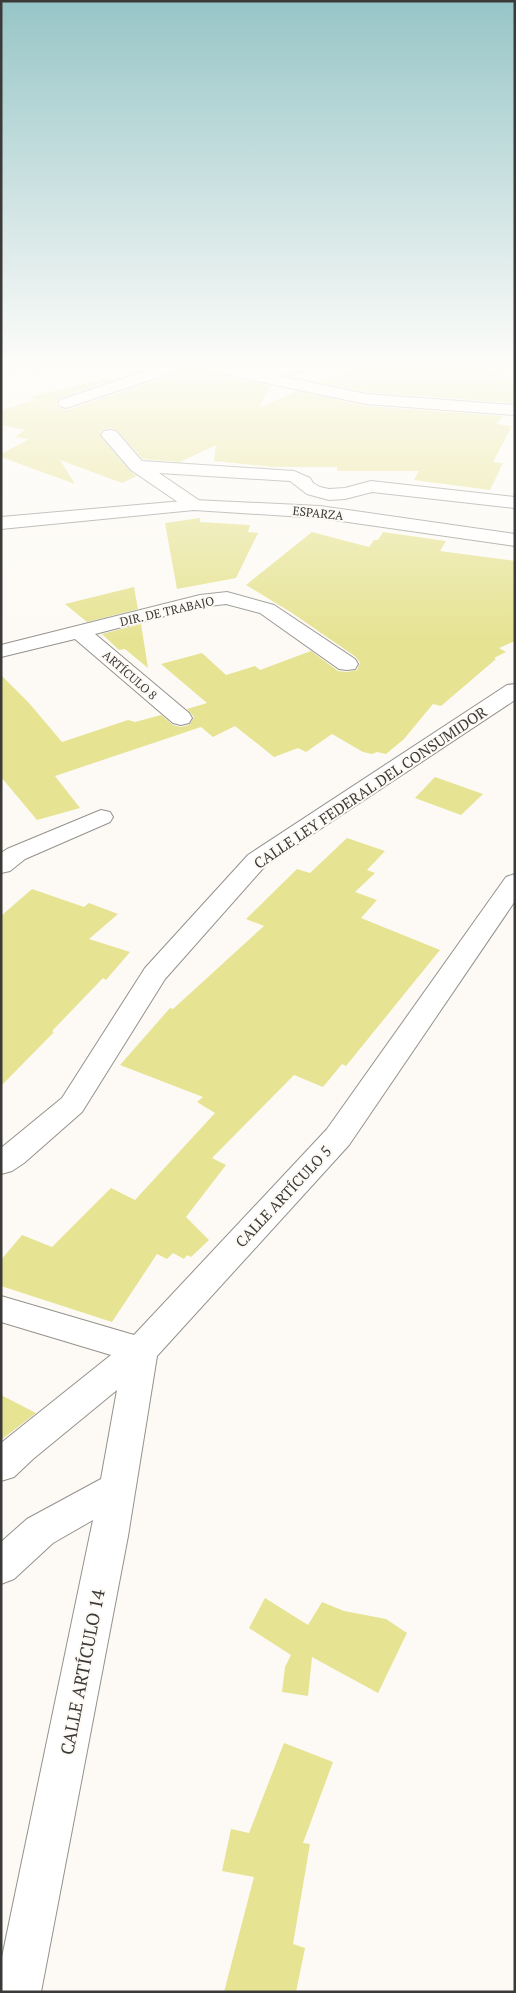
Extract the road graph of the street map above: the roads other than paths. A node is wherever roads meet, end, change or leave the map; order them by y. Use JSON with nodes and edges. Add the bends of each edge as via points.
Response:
{"nodes":[{"id":1,"x":128,"y":456,"type":"edge"},
{"id":2,"x":137,"y":466,"type":"junction"},
{"id":3,"x":515,"y":503,"type":"edge"},
{"id":4,"x":324,"y":504,"type":"junction"},
{"id":5,"x":194,"y":505,"type":"junction"},
{"id":6,"x":1,"y":524,"type":"edge"},
{"id":7,"x":515,"y":540,"type":"edge"},
{"id":8,"x":80,"y":632,"type":"junction"},
{"id":9,"x":1,"y":651,"type":"edge"},
{"id":10,"x":346,"y":664,"type":"dead end"},
{"id":11,"x":515,"y":690,"type":"edge"},
{"id":12,"x":181,"y":718,"type":"dead end"},
{"id":13,"x":101,"y":817,"type":"dead end"},
{"id":14,"x":1,"y":866,"type":"edge"},
{"id":15,"x":515,"y":882,"type":"edge"},
{"id":16,"x":1,"y":1163,"type":"edge"},
{"id":17,"x":1,"y":1309,"type":"edge"},
{"id":18,"x":141,"y":1351,"type":"junction"},
{"id":19,"x":1,"y":1466,"type":"edge"},
{"id":20,"x":118,"y":1488,"type":"junction"},
{"id":21,"x":1,"y":1567,"type":"edge"},
{"id":22,"x":18,"y":1992,"type":"edge"}],
"edges":[{"from":1,"to":2,"type":"street"},
{"from":2,"to":4,"type":"street","via":[[294,476]]},
{"from":2,"to":5,"type":"street"},
{"from":3,"to":4,"type":"street","via":[[370,486]]},
{"from":4,"to":5,"type":"street","name":"ESPARZA"},
{"from":4,"to":7,"type":"street","name":"ESPARZA"},
{"from":5,"to":6,"type":"street","name":"ESPARZA"},
{"from":8,"to":9,"type":"street","name":"DIR. DE TRABAJO"},
{"from":8,"to":10,"type":"street","name":"DIR. DE TRABAJO","via":[[200,601],[227,598],[267,609]]},
{"from":8,"to":12,"type":"street","name":"ARTÍCULO 8"},
{"from":11,"to":16,"type":"street","name":"CALLE LEY FEDERAL DEL CONSUMIDOR","via":[[257,860],[155,974],[72,1105]]},
{"from":13,"to":14,"type":"street","via":[[16,854]]},
{"from":15,"to":18,"type":"street","name":"CALLE ARTÍCULO 5","via":[[338,1137]]},
{"from":17,"to":18,"type":"street"},
{"from":18,"to":19,"type":"street","name":"CALLE ARTÍCULO 5"},
{"from":18,"to":20,"type":"street","name":"CALLE ARTÍCULO 14"},
{"from":20,"to":21,"type":"street","via":[[40,1531]]},
{"from":20,"to":22,"type":"street","name":"CALLE ARTÍCULO 14"}]}
